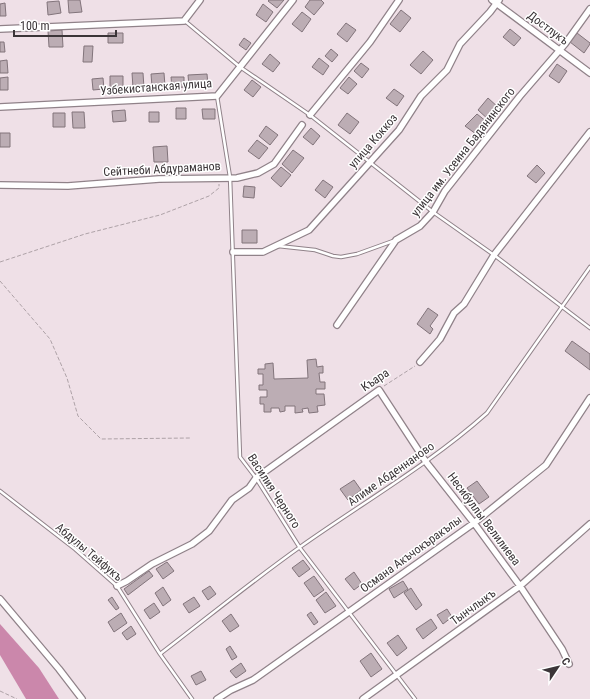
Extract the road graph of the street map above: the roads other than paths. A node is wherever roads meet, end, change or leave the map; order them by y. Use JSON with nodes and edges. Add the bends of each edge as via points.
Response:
{"nodes":[{"id":1,"x":200,"y":0,"type":"edge"},
{"id":2,"x":293,"y":0,"type":"edge"},
{"id":3,"x":399,"y":0,"type":"edge"},
{"id":4,"x":496,"y":1,"type":"edge"},
{"id":5,"x":590,"y":9,"type":"edge"},
{"id":6,"x":184,"y":21,"type":"junction"},
{"id":7,"x":0,"y":29,"type":"edge"},
{"id":8,"x":559,"y":51,"type":"junction"},
{"id":9,"x":240,"y":67,"type":"junction"},
{"id":10,"x":590,"y":73,"type":"edge"},
{"id":11,"x":217,"y":96,"type":"junction"},
{"id":12,"x":0,"y":107,"type":"edge"},
{"id":13,"x":310,"y":115,"type":"junction"},
{"id":14,"x":302,"y":125,"type":"dead end"},
{"id":15,"x":590,"y":132,"type":"edge"},
{"id":16,"x":369,"y":162,"type":"junction"},
{"id":17,"x":230,"y":177,"type":"junction"},
{"id":18,"x":0,"y":185,"type":"edge"},
{"id":19,"x":433,"y":212,"type":"junction"},
{"id":20,"x":396,"y":240,"type":"junction"},
{"id":21,"x":276,"y":246,"type":"junction"},
{"id":22,"x":233,"y":252,"type":"junction"},
{"id":23,"x":494,"y":255,"type":"junction"},
{"id":24,"x":590,"y":267,"type":"edge"},
{"id":25,"x":562,"y":306,"type":"junction"},
{"id":26,"x":337,"y":325,"type":"dead end"},
{"id":27,"x":590,"y":328,"type":"edge"},
{"id":28,"x":420,"y":362,"type":"road end"},
{"id":29,"x":379,"y":390,"type":"joint"},
{"id":30,"x":590,"y":398,"type":"edge"},
{"id":31,"x":426,"y":462,"type":"junction"},
{"id":32,"x":256,"y":478,"type":"junction"},
{"id":33,"x":0,"y":490,"type":"edge"},
{"id":34,"x":474,"y":522,"type":"junction"},
{"id":35,"x":590,"y":524,"type":"edge"},
{"id":36,"x":300,"y":548,"type":"junction"},
{"id":37,"x":117,"y":586,"type":"junction"},
{"id":38,"x":520,"y":586,"type":"junction"},
{"id":39,"x":0,"y":599,"type":"edge"},
{"id":40,"x":348,"y":612,"type":"junction"},
{"id":41,"x":160,"y":654,"type":"junction"},
{"id":42,"x":569,"y":664,"type":"dead end"},
{"id":43,"x":397,"y":675,"type":"junction"},
{"id":44,"x":82,"y":699,"type":"edge"},
{"id":45,"x":192,"y":699,"type":"edge"},
{"id":46,"x":217,"y":699,"type":"edge"},
{"id":47,"x":363,"y":699,"type":"edge"},
{"id":48,"x":415,"y":699,"type":"edge"}],
"edges":[{"from":1,"to":6,"type":"street"},
{"from":2,"to":9,"type":"street","name":"Узбекистанская улица"},
{"from":3,"to":13,"type":"street","via":[[370,42]]},
{"from":4,"to":8,"type":"street","name":"Достлукъ"},
{"from":4,"to":16,"type":"street","name":"улица Коккоз","via":[[490,12],[460,44],[447,70],[421,96],[399,130]]},
{"from":5,"to":8,"type":"street","name":"улица им. Усеина Баданинского"},
{"from":6,"to":7,"type":"street"},
{"from":6,"to":9,"type":"lane"},
{"from":8,"to":10,"type":"street","name":"Достлукъ"},
{"from":8,"to":19,"type":"street","name":"улица им. Усеина Баданинского","via":[[520,96],[446,191]]},
{"from":9,"to":11,"type":"street","name":"Узбекистанская улица"},
{"from":9,"to":13,"type":"lane"},
{"from":11,"to":12,"type":"street","name":"Узбекистанская улица"},
{"from":11,"to":17,"type":"lane","name":"Василия Черного"},
{"from":13,"to":16,"type":"lane"},
{"from":14,"to":17,"type":"street","name":"Сейтнеби Абдураманов","via":[[270,167],[258,173]]},
{"from":15,"to":23,"type":"street"},
{"from":16,"to":19,"type":"lane"},
{"from":16,"to":21,"type":"street","name":"улица Коккоз","via":[[309,230]]},
{"from":17,"to":18,"type":"street","name":"Сейтнеби Абдураманов","via":[[68,186]]},
{"from":17,"to":22,"type":"lane","name":"Василия Черного"},
{"from":19,"to":20,"type":"street","name":"улица им. Усеина Баданинского","via":[[420,226]]},
{"from":19,"to":23,"type":"lane"},
{"from":20,"to":21,"type":"lane","via":[[342,257],[315,250]]},
{"from":20,"to":26,"type":"street","name":"улица им. Усеина Баданинского"},
{"from":21,"to":22,"type":"street","name":"улица Коккоз","via":[[263,252]]},
{"from":22,"to":32,"type":"lane","name":"Василия Черного","via":[[240,457]]},
{"from":23,"to":25,"type":"lane"},
{"from":23,"to":28,"type":"street","via":[[464,304],[454,313],[440,338]]},
{"from":24,"to":25,"type":"lane","name":"Алиме Абденнаново"},
{"from":25,"to":27,"type":"lane"},
{"from":25,"to":31,"type":"lane","name":"Алиме Абденнаново","via":[[487,413]]},
{"from":29,"to":31,"type":"street","name":"Несибуллы Велилиева"},
{"from":29,"to":32,"type":"street","name":"Къара"},
{"from":30,"to":34,"type":"street","name":"Османа Акъчокъракълы","via":[[546,465]]},
{"from":31,"to":34,"type":"street","name":"Несибуллы Велилиева"},
{"from":31,"to":36,"type":"lane","name":"Алиме Абденнаново"},
{"from":32,"to":36,"type":"lane","name":"Василия Черного"},
{"from":32,"to":37,"type":"street","name":"Къара","via":[[249,488],[232,500],[209,531],[192,544],[152,564]]},
{"from":33,"to":37,"type":"lane","name":"Абдулы Тейфукъ"},
{"from":34,"to":38,"type":"street","name":"Несибуллы Велилиева"},
{"from":34,"to":40,"type":"street","name":"Османа Акъчокъракълы"},
{"from":35,"to":38,"type":"street","name":"Тынчлыкъ"},
{"from":36,"to":40,"type":"lane","name":"Василия Черного"},
{"from":36,"to":41,"type":"lane","name":"Алиме Абденнаново"},
{"from":37,"to":41,"type":"lane","name":"Абдулы Тейфукъ"},
{"from":38,"to":42,"type":"street","name":"Несибуллы Велилиева","via":[[562,649]]},
{"from":38,"to":43,"type":"street","name":"Тынчлыкъ"},
{"from":39,"to":44,"type":"street"},
{"from":40,"to":43,"type":"lane","name":"Василия Черного"},
{"from":40,"to":46,"type":"street","name":"Османа Акъчокъракълы","via":[[253,680]]},
{"from":41,"to":45,"type":"lane","name":"Абдулы Тейфукъ"},
{"from":43,"to":47,"type":"street","name":"Тынчлыкъ"},
{"from":43,"to":48,"type":"lane","name":"Василия Черного"}]}
